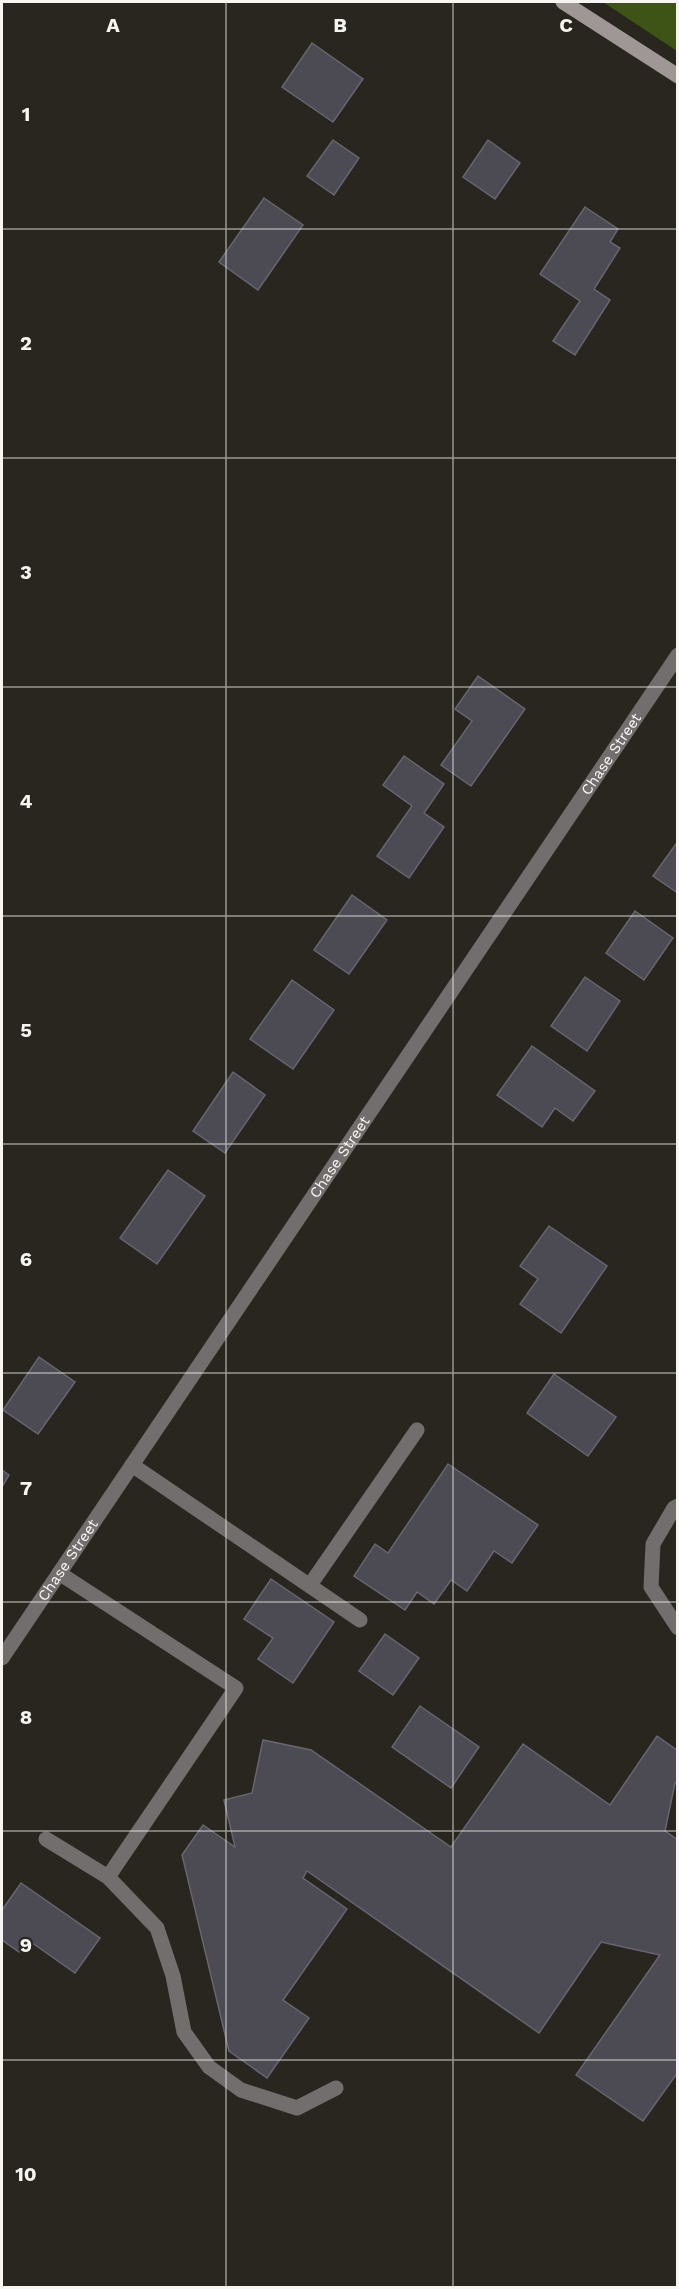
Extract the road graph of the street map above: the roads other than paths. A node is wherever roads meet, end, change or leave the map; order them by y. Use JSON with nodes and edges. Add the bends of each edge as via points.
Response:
{"nodes":[{"id":1,"x":563,"y":2,"type":"edge"},
{"id":2,"x":678,"y":76,"type":"edge"},
{"id":3,"x":678,"y":655,"type":"edge"},
{"id":4,"x":417,"y":1430,"type":"dead end"},
{"id":5,"x":132,"y":1465,"type":"junction"},
{"id":6,"x":678,"y":1506,"type":"edge"},
{"id":7,"x":59,"y":1573,"type":"junction"},
{"id":8,"x":310,"y":1585,"type":"junction"},
{"id":9,"x":360,"y":1620,"type":"dead end"},
{"id":10,"x":678,"y":1628,"type":"edge"},
{"id":11,"x":2,"y":1658,"type":"edge"},
{"id":12,"x":46,"y":1839,"type":"dead end"},
{"id":13,"x":108,"y":1878,"type":"junction"},
{"id":14,"x":336,"y":2088,"type":"dead end"}],
"edges":[{"from":1,"to":2,"type":"street"},
{"from":3,"to":5,"type":"street","name":"Chase Street"},
{"from":4,"to":8,"type":"street"},
{"from":5,"to":7,"type":"street","name":"Chase Street"},
{"from":5,"to":8,"type":"street"},
{"from":6,"to":10,"type":"street","via":[[653,1544],[651,1587]]},
{"from":7,"to":11,"type":"street","name":"Chase Street"},
{"from":7,"to":13,"type":"street","via":[[236,1688]]},
{"from":8,"to":9,"type":"street"},
{"from":12,"to":13,"type":"street"},
{"from":13,"to":14,"type":"street","via":[[157,1928],[173,1976],[184,2032],[209,2067],[241,2090],[297,2108]]}]}
